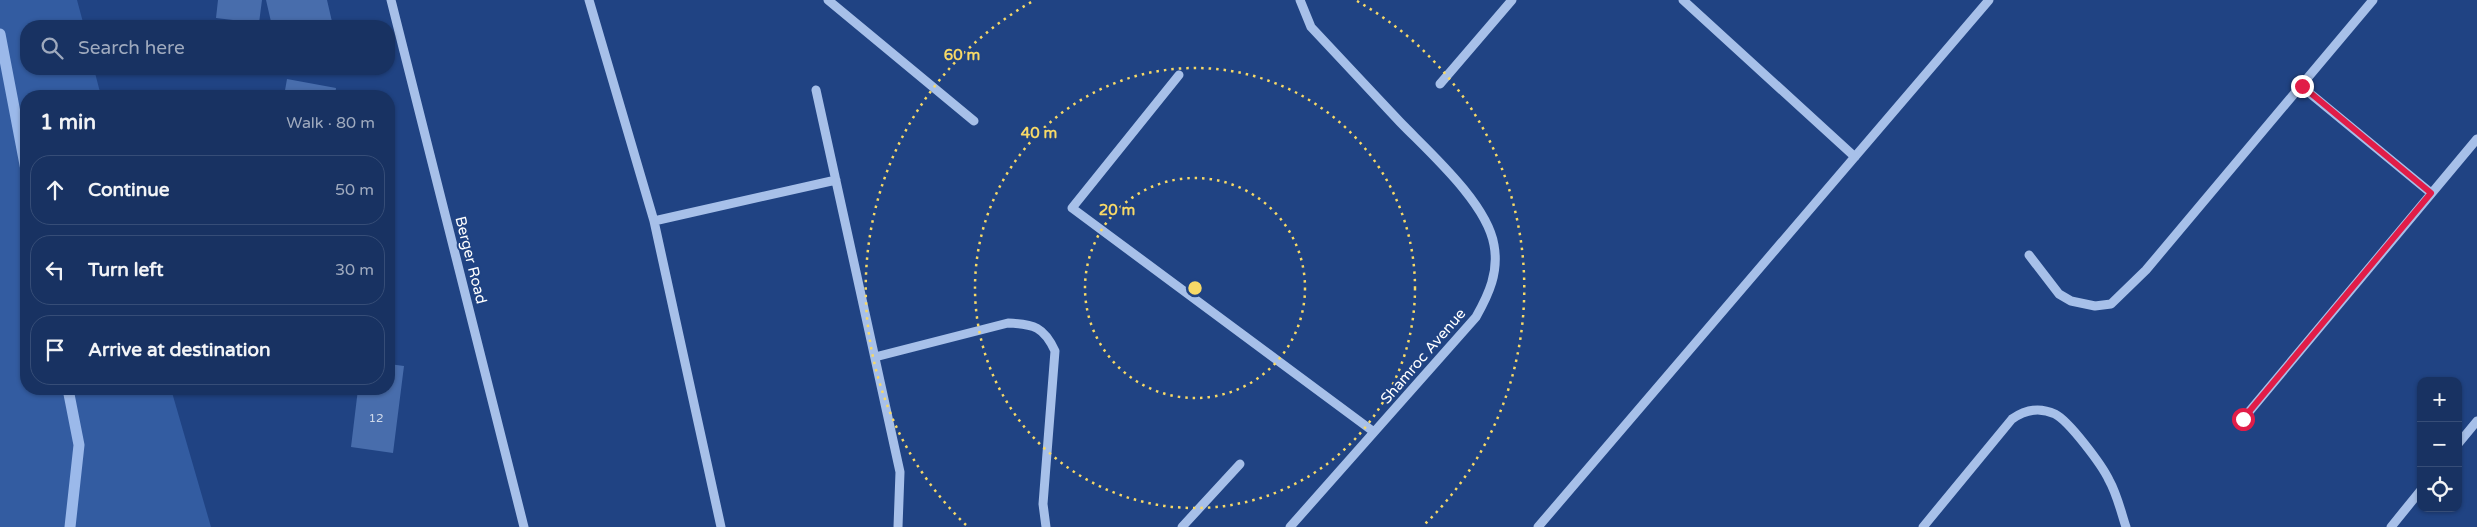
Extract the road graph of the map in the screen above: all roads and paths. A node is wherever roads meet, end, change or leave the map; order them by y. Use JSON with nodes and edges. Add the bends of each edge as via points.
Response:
{"nodes":[{"id":1,"x":391,"y":0,"type":"edge"},
{"id":2,"x":589,"y":0,"type":"edge"},
{"id":3,"x":828,"y":0,"type":"edge"},
{"id":4,"x":1300,"y":0,"type":"edge"},
{"id":5,"x":1512,"y":0,"type":"edge"},
{"id":6,"x":1683,"y":0,"type":"edge"},
{"id":7,"x":1989,"y":0,"type":"edge"},
{"id":8,"x":2373,"y":0,"type":"edge"},
{"id":9,"x":1179,"y":75,"type":"dead end"},
{"id":10,"x":1440,"y":84,"type":"dead end"},
{"id":11,"x":2302,"y":86,"type":"junction"},
{"id":12,"x":816,"y":90,"type":"dead end"},
{"id":13,"x":974,"y":121,"type":"dead end"},
{"id":14,"x":2477,"y":139,"type":"edge"},
{"id":15,"x":1855,"y":157,"type":"junction"},
{"id":16,"x":836,"y":180,"type":"junction"},
{"id":17,"x":2431,"y":193,"type":"junction"},
{"id":18,"x":654,"y":221,"type":"junction"},
{"id":19,"x":2029,"y":255,"type":"dead end"},
{"id":20,"x":875,"y":357,"type":"junction"},
{"id":21,"x":2243,"y":419,"type":"dead end"},
{"id":22,"x":2477,"y":420,"type":"edge"},
{"id":23,"x":1374,"y":432,"type":"junction"},
{"id":24,"x":2462,"y":439,"type":"edge"},
{"id":25,"x":1240,"y":464,"type":"dead end"},
{"id":26,"x":2417,"y":495,"type":"edge"},
{"id":27,"x":524,"y":527,"type":"edge"},
{"id":28,"x":721,"y":527,"type":"edge"},
{"id":29,"x":898,"y":527,"type":"edge"},
{"id":30,"x":1046,"y":527,"type":"edge"},
{"id":31,"x":1182,"y":527,"type":"edge"},
{"id":32,"x":1290,"y":527,"type":"edge"},
{"id":33,"x":1538,"y":527,"type":"edge"},
{"id":34,"x":1923,"y":527,"type":"edge"},
{"id":35,"x":2126,"y":527,"type":"edge"},
{"id":36,"x":2391,"y":527,"type":"edge"}],
"edges":[{"from":1,"to":27,"type":"street","name":"Berger Road"},
{"from":2,"to":18,"type":"street"},
{"from":3,"to":13,"type":"street"},
{"from":4,"to":23,"type":"street","name":"Shamroc Avenue","via":[[1311,27],[1459,184],[1481,215],[1494,244],[1496,271],[1488,296],[1476,317]]},
{"from":5,"to":10,"type":"street"},
{"from":6,"to":15,"type":"street"},
{"from":7,"to":15,"type":"street"},
{"from":8,"to":11,"type":"street"},
{"from":9,"to":23,"type":"street","via":[[1072,208]]},
{"from":11,"to":17,"type":"street"},
{"from":11,"to":19,"type":"street","via":[[2146,270],[2111,304],[2095,306],[2059,294]]},
{"from":12,"to":16,"type":"street"},
{"from":14,"to":17,"type":"street"},
{"from":15,"to":33,"type":"street"},
{"from":16,"to":18,"type":"street"},
{"from":16,"to":20,"type":"street"},
{"from":17,"to":21,"type":"street"},
{"from":18,"to":28,"type":"street"},
{"from":20,"to":29,"type":"street","via":[[900,472]]},
{"from":20,"to":30,"type":"street","via":[[1008,323],[1027,323],[1048,334],[1055,351],[1043,504]]},
{"from":22,"to":24,"type":"street"},
{"from":23,"to":32,"type":"street","name":"Shamroc Avenue"},
{"from":25,"to":31,"type":"street"},
{"from":26,"to":36,"type":"street"},
{"from":34,"to":35,"type":"street","via":[[2012,419],[2023,411],[2040,409],[2057,415],[2096,459],[2110,481]]}]}
